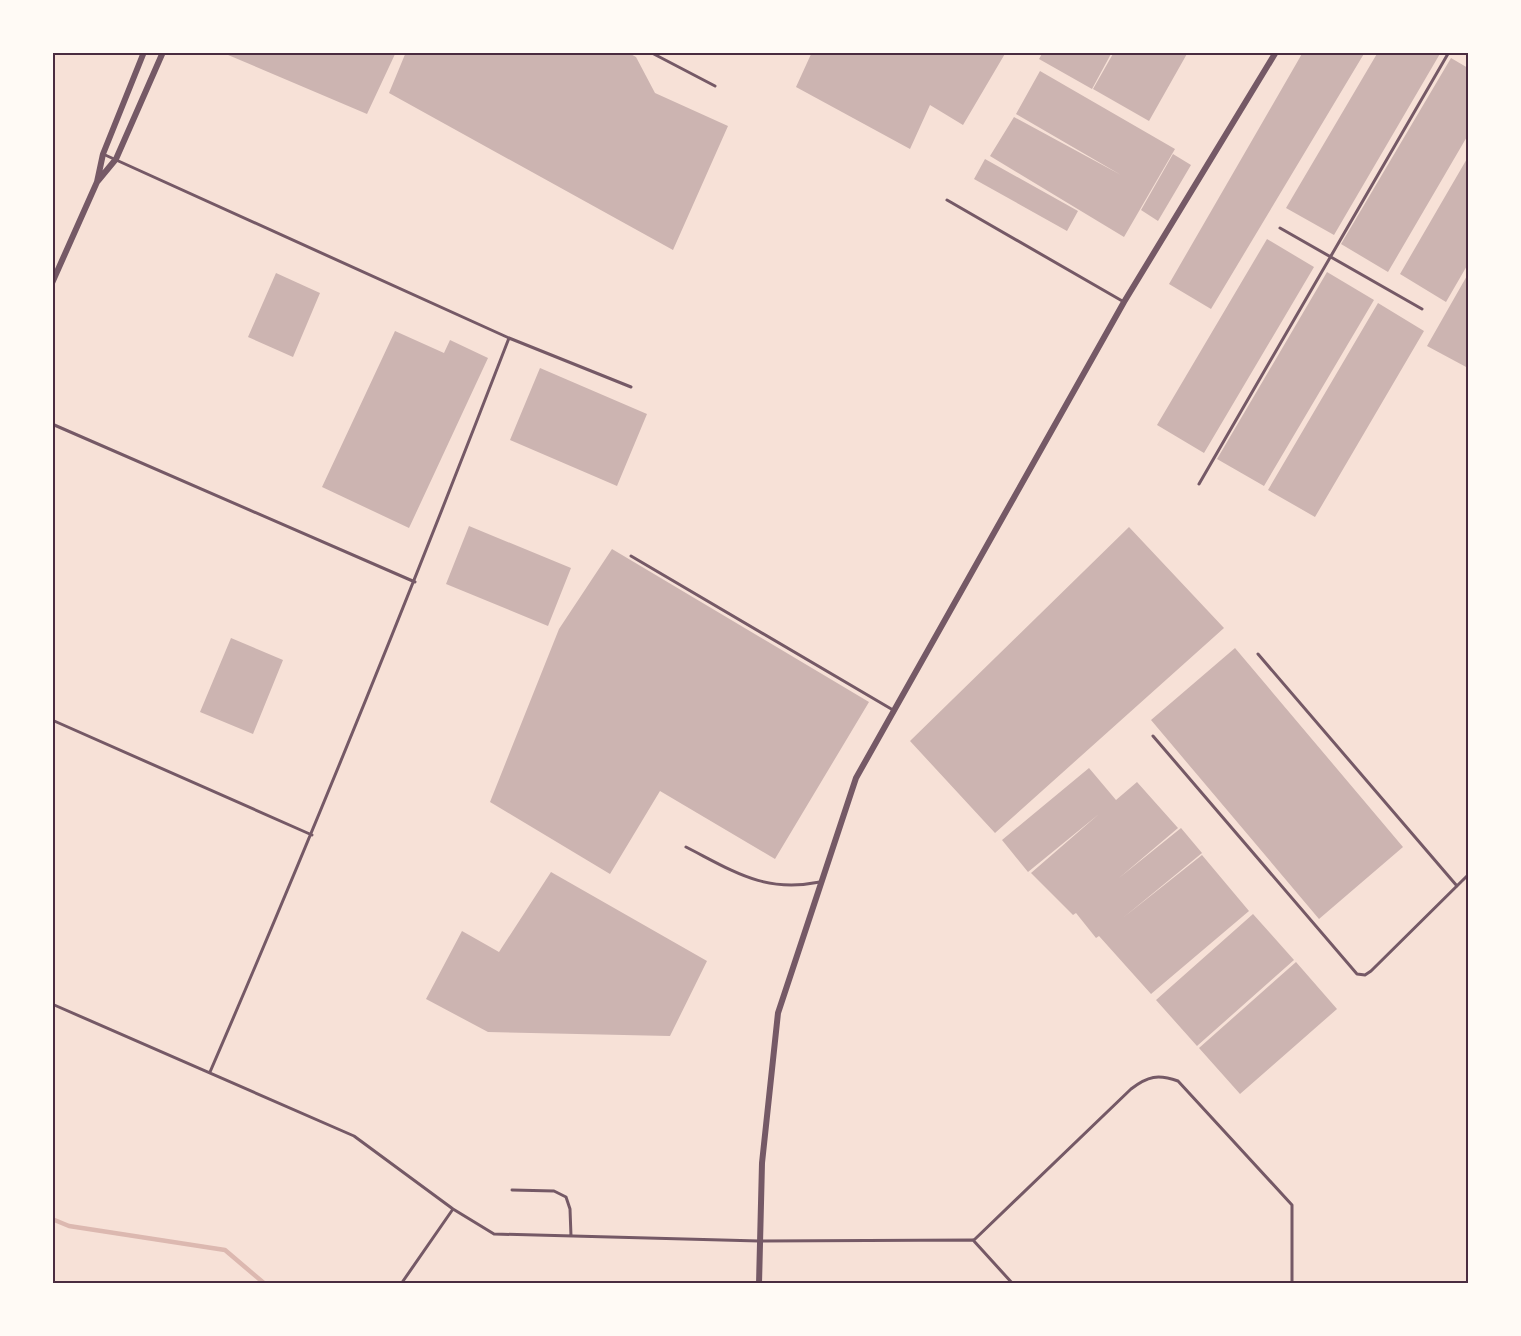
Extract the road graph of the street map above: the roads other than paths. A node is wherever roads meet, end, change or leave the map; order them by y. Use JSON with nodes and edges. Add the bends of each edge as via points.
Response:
{"nodes":[{"id":1,"x":144,"y":52,"type":"edge"},
{"id":2,"x":163,"y":52,"type":"edge"},
{"id":3,"x":650,"y":52,"type":"edge"},
{"id":4,"x":1276,"y":52,"type":"edge"},
{"id":5,"x":1449,"y":52,"type":"edge"},
{"id":6,"x":715,"y":86,"type":"dead end"},
{"id":7,"x":103,"y":154,"type":"junction"},
{"id":8,"x":116,"y":159,"type":"junction"},
{"id":9,"x":97,"y":182,"type":"junction"},
{"id":10,"x":947,"y":200,"type":"dead end"},
{"id":11,"x":1280,"y":228,"type":"dead end"},
{"id":12,"x":1330,"y":256,"type":"junction"},
{"id":13,"x":52,"y":283,"type":"edge"},
{"id":14,"x":1124,"y":302,"type":"junction"},
{"id":15,"x":1422,"y":309,"type":"dead end"},
{"id":16,"x":509,"y":338,"type":"junction"},
{"id":17,"x":631,"y":387,"type":"dead end"},
{"id":18,"x":52,"y":424,"type":"edge"},
{"id":19,"x":1199,"y":484,"type":"dead end"},
{"id":20,"x":631,"y":556,"type":"dead end"},
{"id":21,"x":415,"y":582,"type":"junction"},
{"id":22,"x":1258,"y":654,"type":"dead end"},
{"id":23,"x":894,"y":710,"type":"junction"},
{"id":24,"x":52,"y":720,"type":"edge"},
{"id":25,"x":1153,"y":736,"type":"dead end"},
{"id":26,"x":312,"y":835,"type":"junction"},
{"id":27,"x":686,"y":847,"type":"dead end"},
{"id":28,"x":1468,"y":875,"type":"edge"},
{"id":29,"x":822,"y":882,"type":"junction"},
{"id":30,"x":1457,"y":886,"type":"junction"},
{"id":31,"x":52,"y":1004,"type":"edge"},
{"id":32,"x":210,"y":1072,"type":"junction"},
{"id":33,"x":512,"y":1190,"type":"dead end"},
{"id":34,"x":453,"y":1209,"type":"junction"},
{"id":35,"x":571,"y":1236,"type":"junction"},
{"id":36,"x":973,"y":1240,"type":"junction"},
{"id":37,"x":759,"y":1241,"type":"junction"},
{"id":38,"x":401,"y":1284,"type":"edge"},
{"id":39,"x":759,"y":1284,"type":"edge"},
{"id":40,"x":1012,"y":1284,"type":"edge"},
{"id":41,"x":1292,"y":1284,"type":"edge"}],
"edges":[{"from":1,"to":7,"type":"street"},
{"from":2,"to":8,"type":"street"},
{"from":3,"to":6,"type":"lane"},
{"from":4,"to":14,"type":"street"},
{"from":5,"to":12,"type":"lane"},
{"from":7,"to":8,"type":"lane"},
{"from":7,"to":9,"type":"street"},
{"from":8,"to":9,"type":"street"},
{"from":8,"to":16,"type":"lane"},
{"from":9,"to":13,"type":"street"},
{"from":10,"to":14,"type":"lane"},
{"from":11,"to":12,"type":"lane"},
{"from":12,"to":15,"type":"lane"},
{"from":12,"to":19,"type":"lane"},
{"from":14,"to":23,"type":"street"},
{"from":16,"to":17,"type":"lane"},
{"from":16,"to":21,"type":"lane"},
{"from":18,"to":21,"type":"lane"},
{"from":20,"to":23,"type":"lane"},
{"from":21,"to":26,"type":"lane"},
{"from":22,"to":30,"type":"lane"},
{"from":23,"to":29,"type":"street","via":[[856,778]]},
{"from":24,"to":26,"type":"lane"},
{"from":25,"to":30,"type":"lane","via":[[1357,974],[1371,971]]},
{"from":26,"to":32,"type":"lane"},
{"from":27,"to":29,"type":"lane","via":[[733,872],[776,886]]},
{"from":28,"to":30,"type":"lane"},
{"from":29,"to":37,"type":"street","via":[[778,1013],[762,1163]]},
{"from":31,"to":32,"type":"lane"},
{"from":32,"to":34,"type":"lane","via":[[354,1136]]},
{"from":33,"to":35,"type":"lane","via":[[554,1191],[566,1197]]},
{"from":34,"to":35,"type":"lane","via":[[494,1234]]},
{"from":34,"to":38,"type":"lane"},
{"from":35,"to":37,"type":"lane"},
{"from":36,"to":37,"type":"lane"},
{"from":36,"to":40,"type":"lane"},
{"from":36,"to":41,"type":"lane","via":[[1131,1089],[1146,1078],[1162,1075],[1178,1081],[1292,1205]]},
{"from":37,"to":39,"type":"street"}]}
